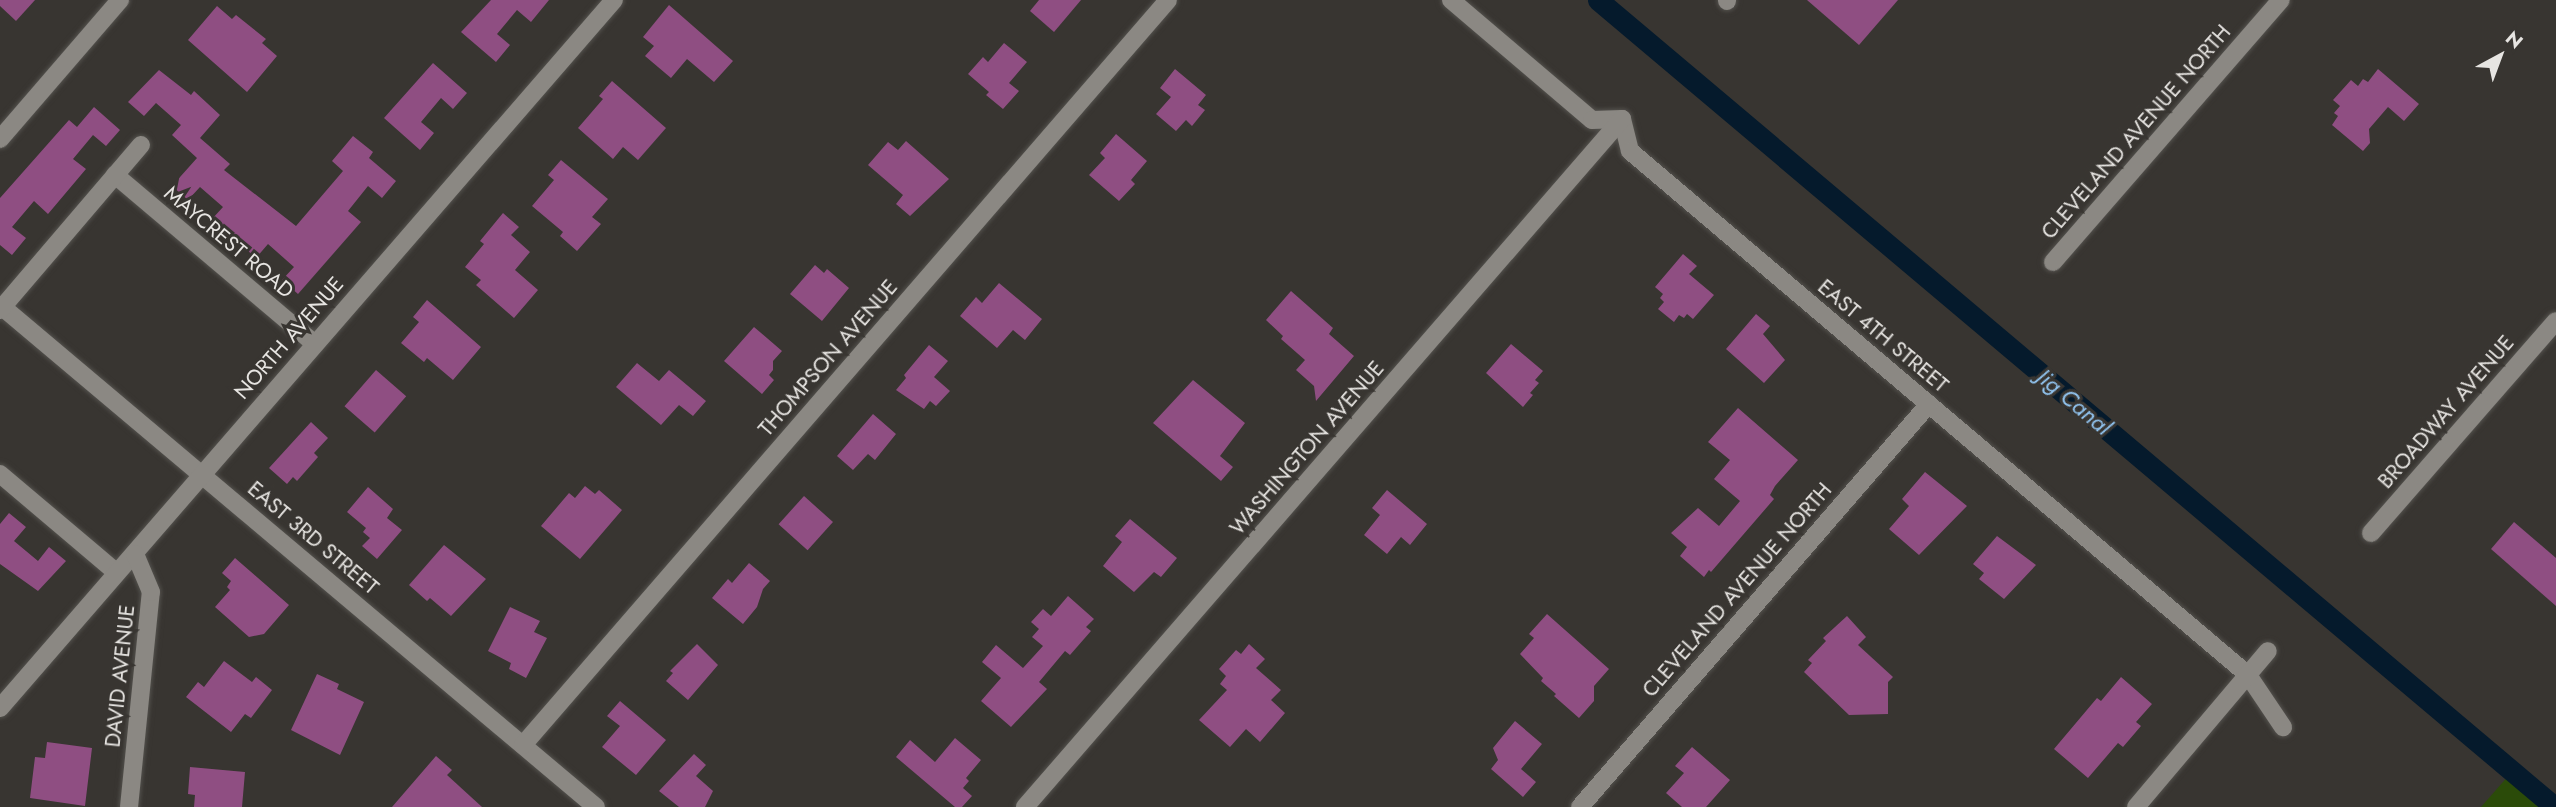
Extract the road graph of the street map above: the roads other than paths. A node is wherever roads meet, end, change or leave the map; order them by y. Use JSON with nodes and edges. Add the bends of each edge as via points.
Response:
{"nodes":[{"id":1,"x":120,"y":0,"type":"edge"},
{"id":2,"x":614,"y":0,"type":"edge"},
{"id":3,"x":1168,"y":0,"type":"edge"},
{"id":4,"x":1451,"y":0,"type":"edge"},
{"id":5,"x":2281,"y":0,"type":"edge"},
{"id":6,"x":1622,"y":119,"type":"junction"},
{"id":7,"x":0,"y":139,"type":"edge"},
{"id":8,"x":141,"y":145,"type":"dead end"},
{"id":9,"x":115,"y":176,"type":"junction"},
{"id":10,"x":2053,"y":261,"type":"dead end"},
{"id":11,"x":1,"y":307,"type":"edge"},
{"id":12,"x":2556,"y":321,"type":"edge"},
{"id":13,"x":314,"y":343,"type":"junction"},
{"id":14,"x":1929,"y":404,"type":"junction"},
{"id":15,"x":0,"y":474,"type":"edge"},
{"id":16,"x":201,"y":474,"type":"junction"},
{"id":17,"x":2371,"y":533,"type":"dead end"},
{"id":18,"x":135,"y":554,"type":"junction"},
{"id":19,"x":117,"y":573,"type":"junction"},
{"id":20,"x":2268,"y":651,"type":"dead end"},
{"id":21,"x":2248,"y":675,"type":"junction"},
{"id":22,"x":0,"y":708,"type":"edge"},
{"id":23,"x":2283,"y":727,"type":"dead end"},
{"id":24,"x":523,"y":745,"type":"junction"},
{"id":25,"x":129,"y":807,"type":"edge"},
{"id":26,"x":596,"y":807,"type":"edge"},
{"id":27,"x":1025,"y":807,"type":"edge"},
{"id":28,"x":1580,"y":807,"type":"edge"},
{"id":29,"x":2136,"y":807,"type":"edge"}],
"edges":[{"from":1,"to":7,"type":"street"},
{"from":2,"to":13,"type":"street","name":"NORTH AVENUE"},
{"from":3,"to":24,"type":"street","name":"THOMPSON AVENUE"},
{"from":4,"to":6,"type":"street","via":[[1592,120]]},
{"from":5,"to":10,"type":"street","name":"CLEVELAND AVENUE NORTH"},
{"from":6,"to":14,"type":"street","name":"EAST 4TH STREET","via":[[1630,151]]},
{"from":6,"to":27,"type":"street","name":"WASHINGTON AVENUE"},
{"from":8,"to":9,"type":"street"},
{"from":9,"to":11,"type":"street"},
{"from":9,"to":13,"type":"street","name":"MAYCREST ROAD"},
{"from":11,"to":16,"type":"street","name":"EAST 3RD STREET"},
{"from":12,"to":17,"type":"street","name":"BROADWAY AVENUE"},
{"from":13,"to":16,"type":"street","name":"NORTH AVENUE"},
{"from":14,"to":21,"type":"street","name":"EAST 4TH STREET"},
{"from":14,"to":28,"type":"street","name":"CLEVELAND AVENUE NORTH"},
{"from":15,"to":19,"type":"street"},
{"from":16,"to":18,"type":"street","name":"NORTH AVENUE"},
{"from":16,"to":24,"type":"street","name":"EAST 3RD STREET"},
{"from":18,"to":19,"type":"street","name":"NORTH AVENUE"},
{"from":18,"to":25,"type":"street","name":"DAVID AVENUE","via":[[151,592]]},
{"from":19,"to":22,"type":"street","name":"NORTH AVENUE"},
{"from":20,"to":21,"type":"street"},
{"from":21,"to":23,"type":"street","name":"EAST 4TH STREET"},
{"from":21,"to":29,"type":"street"},
{"from":24,"to":26,"type":"street","name":"EAST 3RD STREET"}]}
